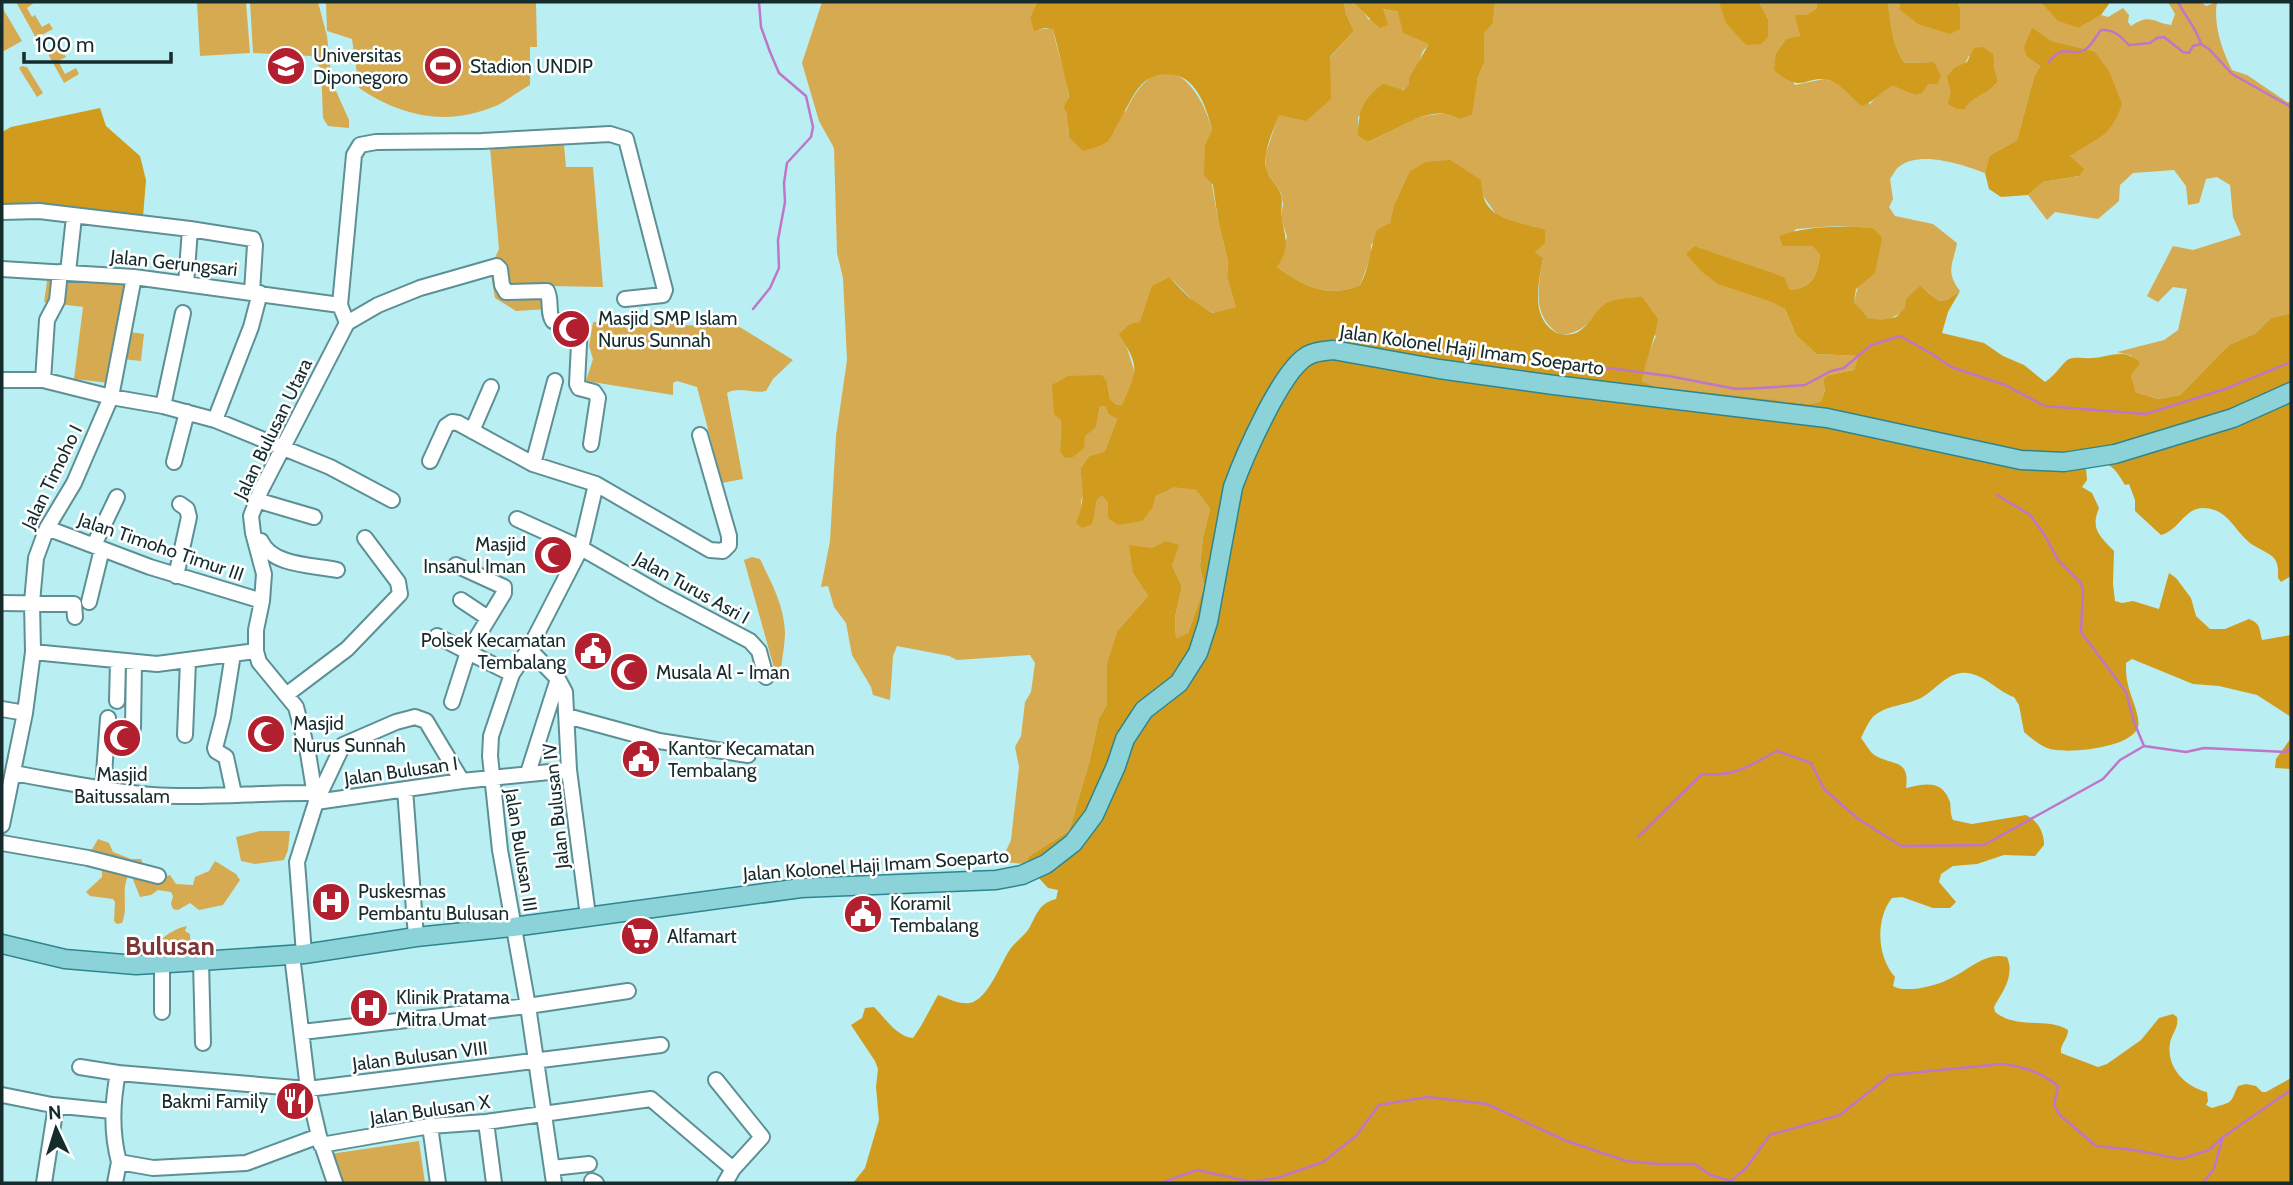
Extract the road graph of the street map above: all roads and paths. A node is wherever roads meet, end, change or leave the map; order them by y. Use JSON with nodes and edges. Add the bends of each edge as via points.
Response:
{"nodes":[{"id":1,"x":2,"y":212,"type":"edge"},
{"id":2,"x":74,"y":217,"type":"junction"},
{"id":3,"x":190,"y":229,"type":"junction"},
{"id":4,"x":2,"y":269,"type":"edge"},
{"id":5,"x":64,"y":272,"type":"junction"},
{"id":6,"x":134,"y":277,"type":"junction"},
{"id":7,"x":186,"y":284,"type":"junction"},
{"id":8,"x":256,"y":292,"type":"junction"},
{"id":9,"x":625,"y":299,"type":"dead end"},
{"id":10,"x":340,"y":305,"type":"junction"},
{"id":11,"x":183,"y":313,"type":"dead end"},
{"id":12,"x":347,"y":323,"type":"junction"},
{"id":13,"x":2,"y":380,"type":"edge"},
{"id":14,"x":43,"y":380,"type":"junction"},
{"id":15,"x":555,"y":381,"type":"dead end"},
{"id":16,"x":491,"y":387,"type":"dead end"},
{"id":17,"x":2291,"y":392,"type":"edge"},
{"id":18,"x":111,"y":397,"type":"junction"},
{"id":19,"x":163,"y":406,"type":"junction"},
{"id":20,"x":187,"y":412,"type":"junction"},
{"id":21,"x":215,"y":420,"type":"junction"},
{"id":22,"x":472,"y":431,"type":"junction"},
{"id":23,"x":700,"y":435,"type":"dead end"},
{"id":24,"x":591,"y":444,"type":"dead end"},
{"id":25,"x":283,"y":448,"type":"junction"},
{"id":26,"x":430,"y":461,"type":"dead end"},
{"id":27,"x":174,"y":462,"type":"dead end"},
{"id":28,"x":533,"y":464,"type":"junction"},
{"id":29,"x":596,"y":484,"type":"junction"},
{"id":30,"x":117,"y":498,"type":"dead end"},
{"id":31,"x":392,"y":500,"type":"dead end"},
{"id":32,"x":260,"y":501,"type":"junction"},
{"id":33,"x":180,"y":504,"type":"dead end"},
{"id":34,"x":314,"y":517,"type":"dead end"},
{"id":35,"x":517,"y":519,"type":"dead end"},
{"id":36,"x":47,"y":528,"type":"junction"},
{"id":37,"x":365,"y":538,"type":"dead end"},
{"id":38,"x":98,"y":547,"type":"junction"},
{"id":39,"x":580,"y":548,"type":"junction"},
{"id":40,"x":456,"y":565,"type":"dead end"},
{"id":41,"x":337,"y":570,"type":"dead end"},
{"id":42,"x":176,"y":576,"type":"junction"},
{"id":43,"x":461,"y":600,"type":"dead end"},
{"id":44,"x":262,"y":601,"type":"junction"},
{"id":45,"x":32,"y":602,"type":"junction"},
{"id":46,"x":89,"y":602,"type":"dead end"},
{"id":47,"x":2,"y":603,"type":"edge"},
{"id":48,"x":75,"y":617,"type":"dead end"},
{"id":49,"x":488,"y":618,"type":"junction"},
{"id":50,"x":437,"y":636,"type":"dead end"},
{"id":51,"x":528,"y":649,"type":"junction"},
{"id":52,"x":256,"y":651,"type":"junction"},
{"id":53,"x":33,"y":652,"type":"junction"},
{"id":54,"x":468,"y":652,"type":"junction"},
{"id":55,"x":233,"y":654,"type":"junction"},
{"id":56,"x":118,"y":661,"type":"junction"},
{"id":57,"x":188,"y":661,"type":"junction"},
{"id":58,"x":134,"y":662,"type":"junction"},
{"id":59,"x":512,"y":674,"type":"junction"},
{"id":60,"x":766,"y":677,"type":"dead end"},
{"id":61,"x":561,"y":685,"type":"junction"},
{"id":62,"x":286,"y":695,"type":"junction"},
{"id":63,"x":117,"y":701,"type":"dead end"},
{"id":64,"x":452,"y":702,"type":"dead end"},
{"id":65,"x":2,"y":709,"type":"edge"},
{"id":66,"x":25,"y":713,"type":"junction"},
{"id":67,"x":567,"y":716,"type":"junction"},
{"id":68,"x":108,"y":718,"type":"dead end"},
{"id":69,"x":133,"y":728,"type":"dead end"},
{"id":70,"x":185,"y":735,"type":"dead end"},
{"id":71,"x":748,"y":755,"type":"dead end"},
{"id":72,"x":569,"y":770,"type":"junction"},
{"id":73,"x":528,"y":773,"type":"junction"},
{"id":74,"x":9,"y":776,"type":"edge"},
{"id":75,"x":491,"y":779,"type":"junction"},
{"id":76,"x":462,"y":781,"type":"junction"},
{"id":77,"x":103,"y":788,"type":"junction"},
{"id":78,"x":405,"y":789,"type":"junction"},
{"id":79,"x":234,"y":794,"type":"junction"},
{"id":80,"x":316,"y":797,"type":"junction"},
{"id":81,"x":2,"y":825,"type":"edge"},
{"id":82,"x":2,"y":843,"type":"edge"},
{"id":83,"x":158,"y":876,"type":"dead end"},
{"id":84,"x":588,"y":916,"type":"junction"},
{"id":85,"x":513,"y":927,"type":"junction"},
{"id":86,"x":416,"y":937,"type":"junction"},
{"id":87,"x":2,"y":944,"type":"edge"},
{"id":88,"x":298,"y":955,"type":"junction"},
{"id":89,"x":201,"y":961,"type":"junction"},
{"id":90,"x":162,"y":963,"type":"junction"},
{"id":91,"x":628,"y":991,"type":"dead end"},
{"id":92,"x":527,"y":1006,"type":"junction"},
{"id":93,"x":162,"y":1012,"type":"dead end"},
{"id":94,"x":302,"y":1032,"type":"junction"},
{"id":95,"x":203,"y":1043,"type":"dead end"},
{"id":96,"x":661,"y":1045,"type":"dead end"},
{"id":97,"x":536,"y":1060,"type":"junction"},
{"id":98,"x":80,"y":1067,"type":"dead end"},
{"id":99,"x":118,"y":1073,"type":"junction"},
{"id":100,"x":716,"y":1080,"type":"dead end"},
{"id":101,"x":309,"y":1089,"type":"junction"},
{"id":102,"x":2,"y":1095,"type":"edge"},
{"id":103,"x":56,"y":1106,"type":"junction"},
{"id":104,"x":113,"y":1111,"type":"junction"},
{"id":105,"x":543,"y":1114,"type":"junction"},
{"id":106,"x":486,"y":1122,"type":"junction"},
{"id":107,"x":430,"y":1126,"type":"junction"},
{"id":108,"x":320,"y":1141,"type":"junction"},
{"id":109,"x":119,"y":1162,"type":"junction"},
{"id":110,"x":589,"y":1164,"type":"dead end"},
{"id":111,"x":552,"y":1168,"type":"junction"},
{"id":112,"x":733,"y":1170,"type":"junction"},
{"id":113,"x":44,"y":1183,"type":"edge"},
{"id":114,"x":115,"y":1183,"type":"edge"},
{"id":115,"x":335,"y":1183,"type":"edge"},
{"id":116,"x":438,"y":1183,"type":"edge"},
{"id":117,"x":495,"y":1183,"type":"edge"},
{"id":118,"x":554,"y":1183,"type":"edge"},
{"id":119,"x":725,"y":1183,"type":"edge"}],
"edges":[{"from":1,"to":2,"type":"street","via":[[39,211]]},
{"from":2,"to":3,"type":"street"},
{"from":2,"to":5,"type":"street"},
{"from":3,"to":7,"type":"street"},
{"from":3,"to":8,"type":"street","via":[[253,239]]},
{"from":4,"to":5,"type":"street","name":"Jalan Gerungsari"},
{"from":5,"to":6,"type":"street","name":"Jalan Gerungsari"},
{"from":5,"to":14,"type":"street","via":[[47,320]]},
{"from":6,"to":7,"type":"street","name":"Jalan Gerungsari"},
{"from":6,"to":18,"type":"street","name":"Jalan Timoho I"},
{"from":7,"to":8,"type":"street","name":"Jalan Gerungsari"},
{"from":8,"to":10,"type":"street","name":"Jalan Gerungsari"},
{"from":8,"to":21,"type":"street","via":[[251,327]]},
{"from":9,"to":10,"type":"street","via":[[663,295],[665,290],[629,145],[626,139],[610,134],[360,145],[354,155]]},
{"from":10,"to":12,"type":"street"},
{"from":11,"to":19,"type":"street"},
{"from":12,"to":24,"type":"street","via":[[378,304],[420,288],[497,266],[506,292],[547,291],[550,318],[580,324],[577,384],[598,398]]},
{"from":12,"to":25,"type":"street","name":"Jalan Bulusan Utara"},
{"from":13,"to":14,"type":"street"},
{"from":14,"to":18,"type":"street"},
{"from":15,"to":28,"type":"street"},
{"from":16,"to":22,"type":"street"},
{"from":17,"to":84,"type":"main road","name":"Jalan Kolonel Haji Imam Soeparto","via":[[2233,418],[2115,454],[2064,462],[2021,460],[1827,418],[1318,351],[1291,371],[1241,466],[1198,653],[1179,683],[1144,710],[1125,739],[1094,815],[1073,843],[1046,864],[996,880],[801,888]]},
{"from":18,"to":19,"type":"street"},
{"from":18,"to":36,"type":"street","name":"Jalan Timoho I","via":[[74,483]]},
{"from":19,"to":20,"type":"street"},
{"from":20,"to":21,"type":"street"},
{"from":20,"to":27,"type":"street"},
{"from":21,"to":25,"type":"street"},
{"from":22,"to":26,"type":"street","via":[[452,422],[446,426]]},
{"from":22,"to":28,"type":"street"},
{"from":23,"to":29,"type":"street","via":[[729,536],[723,551],[710,550]]},
{"from":25,"to":31,"type":"street"},
{"from":25,"to":32,"type":"street","name":"Jalan Bulusan Utara"},
{"from":28,"to":29,"type":"street"},
{"from":29,"to":39,"type":"street"},
{"from":30,"to":38,"type":"street"},
{"from":32,"to":34,"type":"street"},
{"from":32,"to":41,"type":"street","via":[[257,524],[269,554]]},
{"from":32,"to":44,"type":"street","name":"Jalan Bulusan Utara","via":[[251,516],[264,574]]},
{"from":33,"to":42,"type":"street","via":[[189,517]]},
{"from":35,"to":39,"type":"street","name":"Jalan Turus Asri I"},
{"from":36,"to":38,"type":"street","name":"Jalan Timoho Timur III"},
{"from":36,"to":45,"type":"street","name":"Jalan Timoho I","via":[[36,558]]},
{"from":37,"to":62,"type":"street","via":[[398,582],[400,594],[347,649]]},
{"from":38,"to":42,"type":"street","name":"Jalan Timoho Timur III"},
{"from":38,"to":46,"type":"street"},
{"from":39,"to":51,"type":"street"},
{"from":39,"to":60,"type":"street","name":"Jalan Turus Asri I","via":[[750,641],[760,651]]},
{"from":40,"to":49,"type":"street","via":[[504,587]]},
{"from":42,"to":44,"type":"street","name":"Jalan Timoho Timur III"},
{"from":43,"to":49,"type":"street"},
{"from":44,"to":52,"type":"street","name":"Jalan Bulusan Utara"},
{"from":45,"to":47,"type":"street"},
{"from":45,"to":48,"type":"street","via":[[74,604]]},
{"from":45,"to":53,"type":"street","name":"Jalan Timoho I"},
{"from":49,"to":54,"type":"street"},
{"from":50,"to":54,"type":"street"},
{"from":51,"to":59,"type":"street"},
{"from":51,"to":61,"type":"street"},
{"from":52,"to":55,"type":"street"},
{"from":52,"to":62,"type":"street","via":[[259,662]]},
{"from":53,"to":56,"type":"street"},
{"from":53,"to":66,"type":"street","name":"Jalan Timoho I"},
{"from":54,"to":59,"type":"street"},
{"from":54,"to":64,"type":"street"},
{"from":55,"to":57,"type":"street"},
{"from":55,"to":79,"type":"street","via":[[215,748],[226,757]]},
{"from":56,"to":58,"type":"street"},
{"from":56,"to":63,"type":"street"},
{"from":57,"to":58,"type":"street"},
{"from":57,"to":70,"type":"street"},
{"from":58,"to":69,"type":"street"},
{"from":59,"to":75,"type":"street","via":[[491,736]]},
{"from":61,"to":67,"type":"street","name":"Jalan Bulusan IV"},
{"from":61,"to":73,"type":"street"},
{"from":62,"to":80,"type":"street","via":[[300,718]]},
{"from":65,"to":66,"type":"street"},
{"from":66,"to":74,"type":"street","name":"Jalan Timoho I"},
{"from":67,"to":71,"type":"street","via":[[659,741]]},
{"from":67,"to":72,"type":"street","name":"Jalan Bulusan IV"},
{"from":68,"to":77,"type":"street"},
{"from":72,"to":73,"type":"street","name":"Jalan Bulusan I"},
{"from":72,"to":84,"type":"street","name":"Jalan Bulusan IV"},
{"from":73,"to":75,"type":"street","name":"Jalan Bulusan I"},
{"from":74,"to":77,"type":"street","name":"Jalan Bulusan I"},
{"from":74,"to":81,"type":"street","name":"Jalan Timoho I"},
{"from":75,"to":76,"type":"street","name":"Jalan Bulusan I"},
{"from":75,"to":85,"type":"street","name":"Jalan Bulusan III"},
{"from":76,"to":78,"type":"street","name":"Jalan Bulusan I"},
{"from":76,"to":80,"type":"street","via":[[426,721],[415,717],[343,745]]},
{"from":77,"to":79,"type":"street","name":"Jalan Bulusan I","via":[[153,795]]},
{"from":78,"to":80,"type":"street","name":"Jalan Bulusan I"},
{"from":78,"to":86,"type":"street"},
{"from":79,"to":80,"type":"street","name":"Jalan Bulusan I"},
{"from":80,"to":88,"type":"street","via":[[297,862]]},
{"from":82,"to":83,"type":"street"},
{"from":84,"to":85,"type":"main road","name":"Jalan Kolonel Haji Imam Soeparto"},
{"from":85,"to":86,"type":"main road","name":"Jalan Kolonel Haji Imam Soeparto"},
{"from":85,"to":92,"type":"street","name":"Jalan Bulusan III"},
{"from":86,"to":88,"type":"main road","name":"Jalan Kolonel Haji Imam Soeparto"},
{"from":87,"to":90,"type":"main road","name":"Jalan Kolonel Haji Imam Soeparto","via":[[65,958]]},
{"from":88,"to":89,"type":"main road","name":"Jalan Kolonel Haji Imam Soeparto"},
{"from":88,"to":94,"type":"street"},
{"from":89,"to":90,"type":"main road","name":"Jalan Kolonel Haji Imam Soeparto"},
{"from":89,"to":95,"type":"street"},
{"from":90,"to":93,"type":"street"},
{"from":91,"to":92,"type":"street"},
{"from":92,"to":94,"type":"street"},
{"from":92,"to":97,"type":"street","name":"Jalan Bulusan III"},
{"from":94,"to":101,"type":"street"},
{"from":96,"to":97,"type":"street","name":"Jalan Bulusan VIII"},
{"from":97,"to":101,"type":"street","name":"Jalan Bulusan VIII"},
{"from":97,"to":105,"type":"street","name":"Jalan Bulusan III"},
{"from":98,"to":99,"type":"street","name":"Jalan Bulusan VIII"},
{"from":99,"to":101,"type":"street","name":"Jalan Bulusan VIII"},
{"from":99,"to":104,"type":"street"},
{"from":100,"to":112,"type":"street","via":[[762,1137]]},
{"from":101,"to":108,"type":"street"},
{"from":102,"to":103,"type":"street"},
{"from":103,"to":104,"type":"street"},
{"from":103,"to":113,"type":"street"},
{"from":104,"to":109,"type":"street"},
{"from":105,"to":106,"type":"street","name":"Jalan Bulusan X"},
{"from":105,"to":111,"type":"street","name":"Jalan Bulusan III"},
{"from":105,"to":112,"type":"street","name":"Jalan Bulusan X","via":[[651,1099]]},
{"from":106,"to":107,"type":"street","name":"Jalan Bulusan X"},
{"from":106,"to":117,"type":"street"},
{"from":107,"to":108,"type":"street","name":"Jalan Bulusan X"},
{"from":107,"to":116,"type":"street"},
{"from":108,"to":109,"type":"street","name":"Jalan Bulusan X","via":[[246,1163],[153,1168]]},
{"from":108,"to":115,"type":"street"},
{"from":109,"to":114,"type":"street"},
{"from":110,"to":111,"type":"street"},
{"from":111,"to":118,"type":"street","name":"Jalan Bulusan III"},
{"from":112,"to":119,"type":"street"}]}
